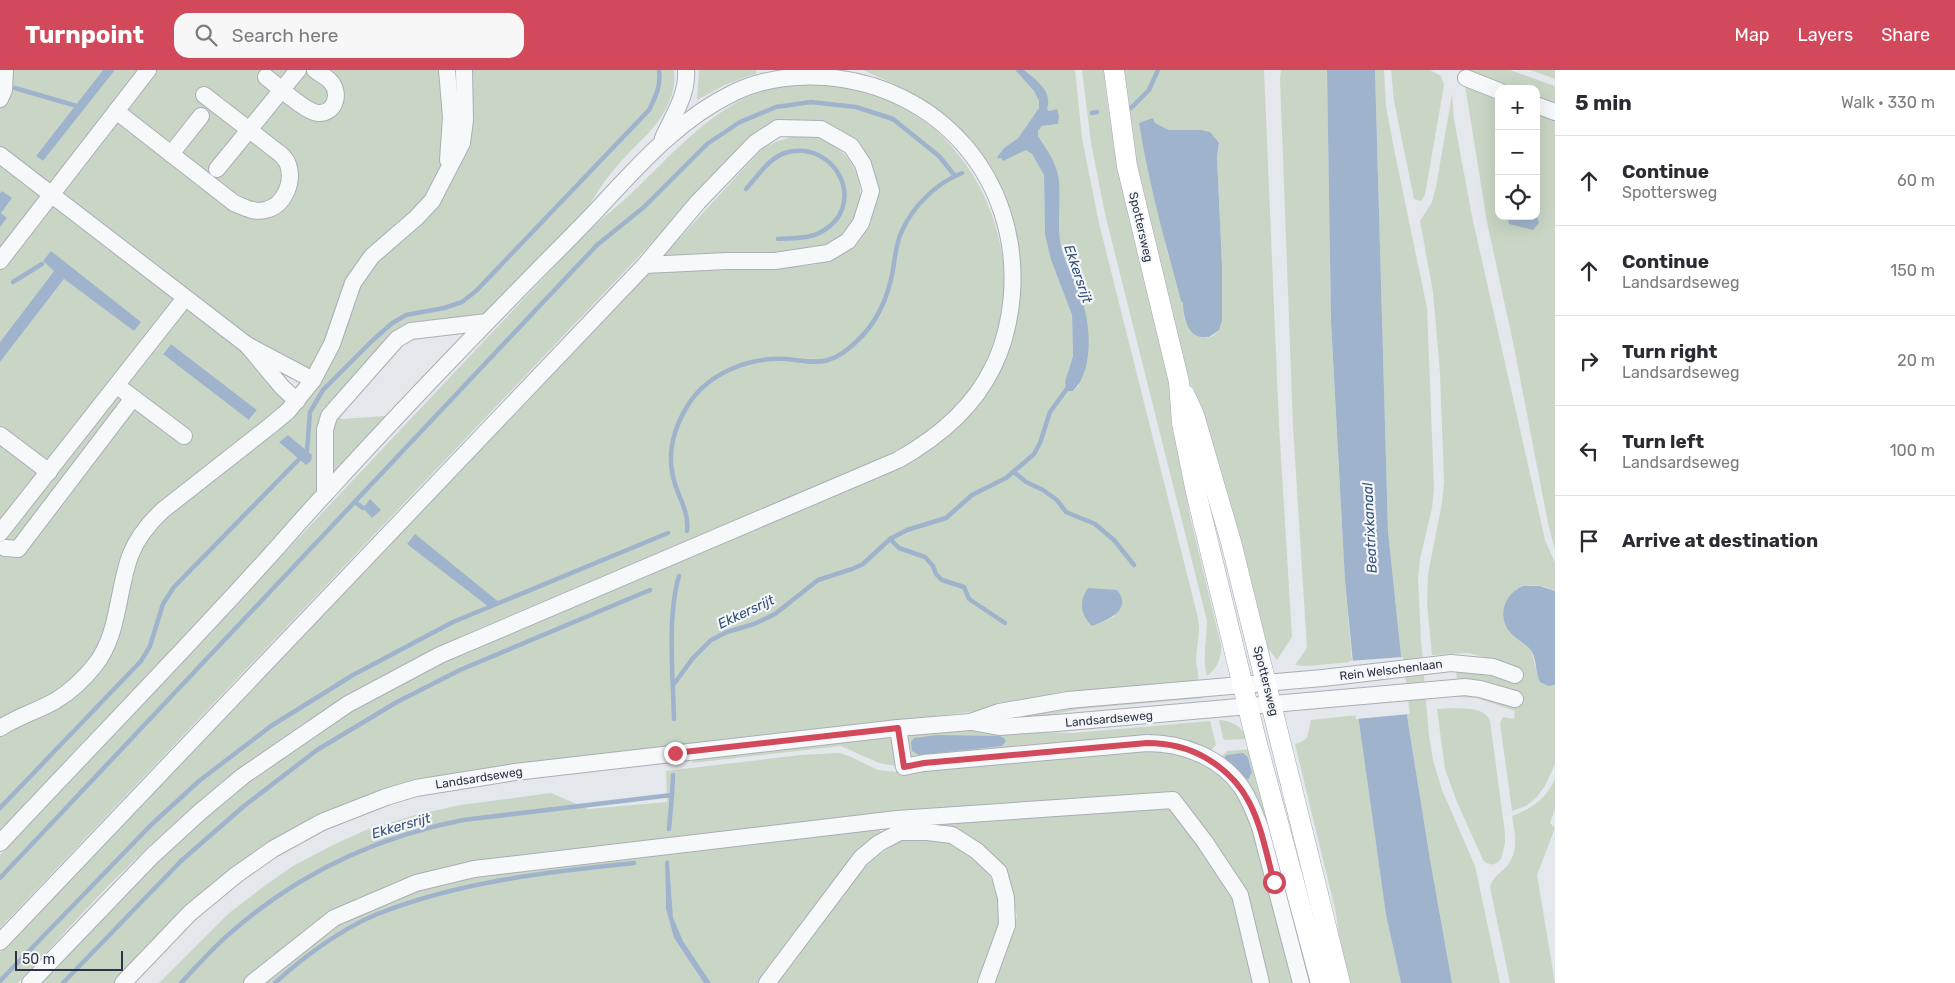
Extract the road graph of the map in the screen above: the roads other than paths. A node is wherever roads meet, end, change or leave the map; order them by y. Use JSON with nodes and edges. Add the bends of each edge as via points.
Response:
{"nodes":[{"id":1,"x":148,"y":70,"type":"edge"},
{"id":2,"x":298,"y":70,"type":"edge"},
{"id":3,"x":315,"y":70,"type":"edge"},
{"id":4,"x":447,"y":70,"type":"edge"},
{"id":5,"x":464,"y":70,"type":"edge"},
{"id":6,"x":686,"y":70,"type":"edge"},
{"id":7,"x":696,"y":70,"type":"edge"},
{"id":8,"x":767,"y":70,"type":"edge"},
{"id":9,"x":1114,"y":70,"type":"edge"},
{"id":10,"x":3,"y":71,"type":"edge"},
{"id":11,"x":266,"y":76,"type":"dead end"},
{"id":12,"x":788,"y":77,"type":"junction"},
{"id":13,"x":1466,"y":78,"type":"dead end"},
{"id":14,"x":282,"y":89,"type":"junction"},
{"id":15,"x":1495,"y":89,"type":"edge"},
{"id":16,"x":204,"y":94,"type":"dead end"},
{"id":17,"x":0,"y":99,"type":"edge"},
{"id":18,"x":1540,"y":106,"type":"edge"},
{"id":19,"x":116,"y":111,"type":"junction"},
{"id":20,"x":1555,"y":112,"type":"edge"},
{"id":21,"x":201,"y":116,"type":"dead end"},
{"id":22,"x":683,"y":126,"type":"junction"},
{"id":23,"x":250,"y":130,"type":"junction"},
{"id":24,"x":662,"y":141,"type":"junction"},
{"id":25,"x":171,"y":154,"type":"junction"},
{"id":26,"x":0,"y":155,"type":"edge"},
{"id":27,"x":217,"y":169,"type":"dead end"},
{"id":28,"x":447,"y":169,"type":"junction"},
{"id":29,"x":51,"y":195,"type":"junction"},
{"id":30,"x":0,"y":261,"type":"edge"},
{"id":31,"x":645,"y":265,"type":"junction"},
{"id":32,"x":185,"y":298,"type":"junction"},
{"id":33,"x":487,"y":322,"type":"junction"},
{"id":34,"x":247,"y":345,"type":"junction"},
{"id":35,"x":313,"y":380,"type":"junction"},
{"id":36,"x":1178,"y":382,"type":"junction"},
{"id":37,"x":117,"y":385,"type":"junction"},
{"id":38,"x":133,"y":398,"type":"junction"},
{"id":39,"x":297,"y":401,"type":"junction"},
{"id":40,"x":0,"y":435,"type":"edge"},
{"id":41,"x":184,"y":436,"type":"dead end"},
{"id":42,"x":49,"y":472,"type":"junction"},
{"id":43,"x":325,"y":494,"type":"junction"},
{"id":44,"x":1,"y":545,"type":"edge"},
{"id":45,"x":1515,"y":675,"type":"dead end"},
{"id":46,"x":1266,"y":683,"type":"junction"},
{"id":47,"x":1243,"y":684,"type":"junction"},
{"id":48,"x":1515,"y":699,"type":"dead end"},
{"id":49,"x":1272,"y":704,"type":"junction"},
{"id":50,"x":1248,"y":706,"type":"junction"},
{"id":51,"x":970,"y":722,"type":"junction"},
{"id":52,"x":0,"y":728,"type":"edge"},
{"id":53,"x":898,"y":728,"type":"junction"},
{"id":54,"x":898,"y":826,"type":"junction"},
{"id":55,"x":0,"y":843,"type":"edge"},
{"id":56,"x":0,"y":942,"type":"edge"},
{"id":57,"x":30,"y":983,"type":"edge"},
{"id":58,"x":123,"y":983,"type":"edge"},
{"id":59,"x":252,"y":983,"type":"edge"},
{"id":60,"x":766,"y":983,"type":"edge"},
{"id":61,"x":986,"y":983,"type":"edge"},
{"id":62,"x":1261,"y":983,"type":"edge"},
{"id":63,"x":1301,"y":983,"type":"edge"},
{"id":64,"x":1321,"y":983,"type":"edge"},
{"id":65,"x":1340,"y":983,"type":"edge"}],
"edges":[{"from":1,"to":19,"type":"street"},
{"from":2,"to":14,"type":"street"},
{"from":3,"to":14,"type":"street","via":[[331,82],[336,92],[335,103],[328,111],[317,113],[307,109]]},
{"from":4,"to":28,"type":"street","via":[[451,117]]},
{"from":5,"to":28,"type":"street","via":[[462,143]]},
{"from":6,"to":24,"type":"street","via":[[682,97]]},
{"from":7,"to":22,"type":"street","via":[[692,103]]},
{"from":8,"to":12,"type":"street"},
{"from":9,"to":36,"type":"main road","name":"Spottersweg","via":[[1127,166]]},
{"from":10,"to":17,"type":"street","via":[[4,90]]},
{"from":11,"to":14,"type":"street"},
{"from":12,"to":22,"type":"street","via":[[758,83],[733,93]]},
{"from":12,"to":57,"type":"street","via":[[849,79],[876,86],[916,104],[945,127],[989,178],[1004,214],[1010,244],[1013,272],[1010,309],[993,367],[963,411],[940,434],[898,460],[440,655],[348,704],[297,737],[200,812],[145,863]]},
{"from":13,"to":15,"type":"street"},
{"from":14,"to":23,"type":"street"},
{"from":16,"to":23,"type":"street"},
{"from":18,"to":20,"type":"street"},
{"from":19,"to":25,"type":"street"},
{"from":19,"to":29,"type":"street"},
{"from":21,"to":25,"type":"street"},
{"from":22,"to":24,"type":"street"},
{"from":23,"to":25,"type":"street","via":[[279,153],[290,175],[287,190],[279,203],[265,210],[250,210],[234,203]]},
{"from":23,"to":27,"type":"street"},
{"from":24,"to":33,"type":"street"},
{"from":26,"to":29,"type":"street"},
{"from":28,"to":35,"type":"street","via":[[432,201],[372,256],[353,283],[332,344]]},
{"from":29,"to":30,"type":"street"},
{"from":29,"to":32,"type":"street"},
{"from":31,"to":31,"type":"street","via":[[775,261],[828,253],[848,241],[861,223],[871,191],[863,164],[851,146],[821,129],[778,128],[755,143],[698,202]]},
{"from":31,"to":56,"type":"street"},
{"from":32,"to":34,"type":"street"},
{"from":32,"to":37,"type":"street"},
{"from":33,"to":43,"type":"street"},
{"from":33,"to":43,"type":"street","via":[[411,331],[397,339],[329,416],[324,430]]},
{"from":34,"to":35,"type":"street"},
{"from":34,"to":39,"type":"street"},
{"from":35,"to":39,"type":"street"},
{"from":36,"to":46,"type":"main road","name":"Spottersweg","via":[[1194,415],[1215,484]]},
{"from":36,"to":47,"type":"main road","name":"Spottersweg","via":[[1182,423],[1196,492]]},
{"from":37,"to":38,"type":"street"},
{"from":37,"to":42,"type":"street"},
{"from":38,"to":41,"type":"street"},
{"from":38,"to":44,"type":"street","via":[[18,549]]},
{"from":39,"to":52,"type":"street","via":[[163,510],[140,537],[131,554],[111,636],[96,664],[55,701]]},
{"from":40,"to":42,"type":"street"},
{"from":42,"to":44,"type":"street"},
{"from":43,"to":55,"type":"street"},
{"from":45,"to":46,"type":"street","name":"Rein Welschenlaan","via":[[1486,666],[1452,663]]},
{"from":46,"to":47,"type":"street","name":"Landsardseweg"},
{"from":46,"to":49,"type":"main road","name":"Spottersweg"},
{"from":47,"to":50,"type":"main road","name":"Spottersweg"},
{"from":47,"to":51,"type":"street","name":"Landsardseweg","via":[[1068,700],[1000,712]]},
{"from":48,"to":49,"type":"street","name":"Rein Welschenlaan","via":[[1465,687]]},
{"from":49,"to":50,"type":"street","name":"Landsardseweg"},
{"from":49,"to":65,"type":"main road","name":"Spottersweg"},
{"from":50,"to":51,"type":"street","name":"Landsardseweg","via":[[998,727]]},
{"from":50,"to":64,"type":"main road","name":"Spottersweg"},
{"from":51,"to":53,"type":"street","name":"Landsardseweg"},
{"from":53,"to":58,"type":"street","name":"Landsardseweg","via":[[515,772],[446,782],[386,797],[322,822],[272,849],[190,913]]},
{"from":53,"to":63,"type":"street","via":[[904,767],[1147,743],[1180,746],[1212,762],[1242,787],[1252,806]]},
{"from":54,"to":59,"type":"street","via":[[474,869],[416,883],[334,918]]},
{"from":54,"to":60,"type":"street","via":[[861,858]]},
{"from":54,"to":61,"type":"street","via":[[952,835],[977,851],[999,872],[1006,898],[1007,925]]},
{"from":54,"to":62,"type":"street","via":[[1174,800],[1240,895]]}]}
